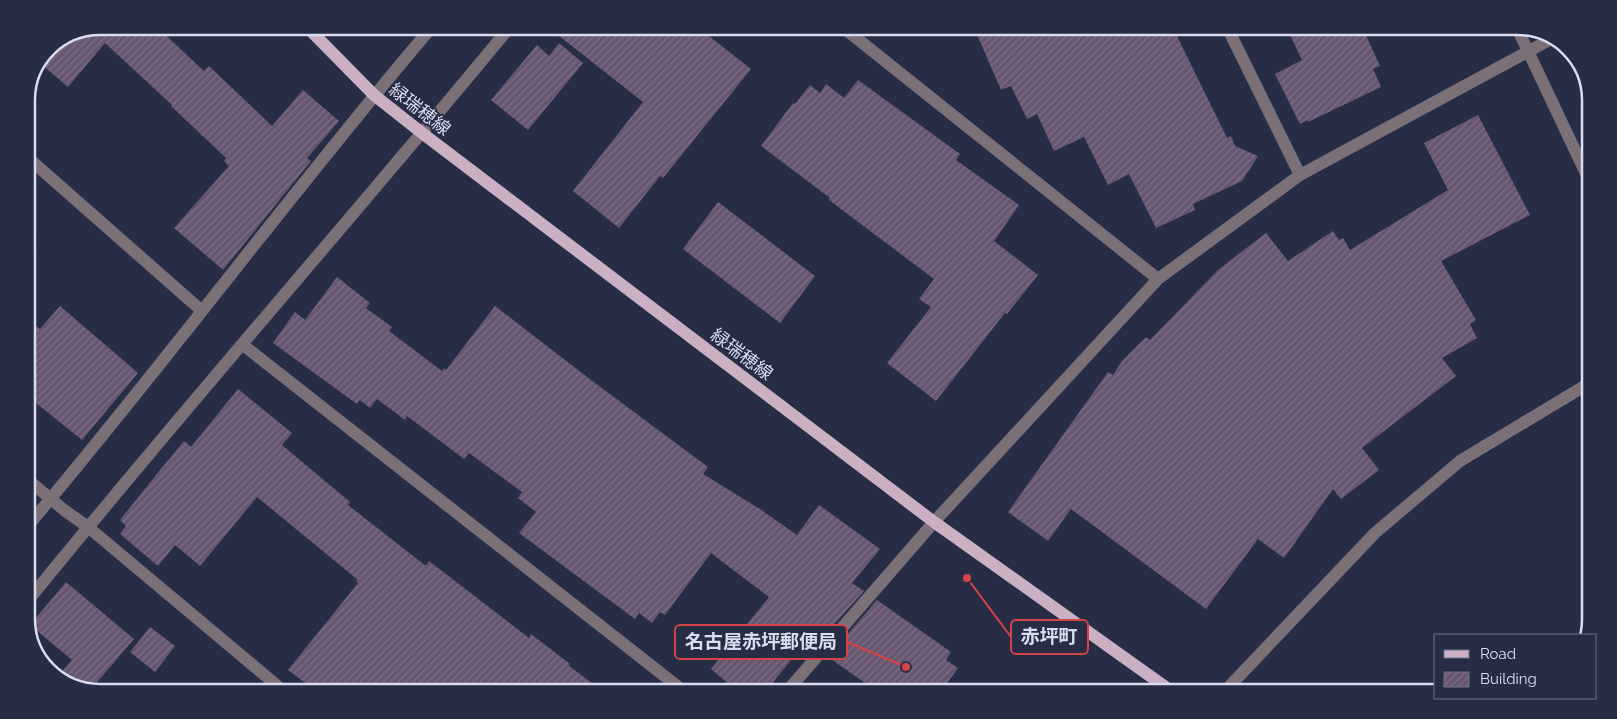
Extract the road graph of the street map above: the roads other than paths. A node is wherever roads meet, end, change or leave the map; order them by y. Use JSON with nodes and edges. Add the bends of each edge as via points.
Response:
{"nodes":[{"id":1,"x":315,"y":35,"type":"edge"},
{"id":2,"x":425,"y":35,"type":"edge"},
{"id":3,"x":503,"y":35,"type":"edge"},
{"id":4,"x":853,"y":35,"type":"edge"},
{"id":5,"x":1231,"y":35,"type":"edge"},
{"id":6,"x":1521,"y":35,"type":"edge"},
{"id":7,"x":1546,"y":42,"type":"edge"},
{"id":8,"x":1528,"y":51,"type":"junction"},
{"id":9,"x":374,"y":95,"type":"junction"},
{"id":10,"x":422,"y":133,"type":"junction"},
{"id":11,"x":35,"y":164,"type":"edge"},
{"id":12,"x":1582,"y":165,"type":"edge"},
{"id":13,"x":1300,"y":175,"type":"junction"},
{"id":14,"x":1158,"y":279,"type":"junction"},
{"id":15,"x":202,"y":312,"type":"junction"},
{"id":16,"x":243,"y":345,"type":"junction"},
{"id":17,"x":1582,"y":388,"type":"edge"},
{"id":18,"x":35,"y":486,"type":"edge"},
{"id":19,"x":51,"y":499,"type":"junction"},
{"id":20,"x":35,"y":518,"type":"edge"},
{"id":21,"x":934,"y":522,"type":"junction"},
{"id":22,"x":88,"y":527,"type":"junction"},
{"id":23,"x":35,"y":592,"type":"edge"},
{"id":24,"x":275,"y":684,"type":"edge"},
{"id":25,"x":673,"y":684,"type":"edge"},
{"id":26,"x":793,"y":684,"type":"edge"},
{"id":27,"x":1161,"y":684,"type":"edge"},
{"id":28,"x":1232,"y":684,"type":"edge"}],
"edges":[{"from":1,"to":9,"type":"main road","name":"緑瑞穂線"},
{"from":2,"to":9,"type":"street"},
{"from":3,"to":10,"type":"street"},
{"from":4,"to":14,"type":"street"},
{"from":5,"to":13,"type":"street"},
{"from":6,"to":8,"type":"street"},
{"from":7,"to":8,"type":"street"},
{"from":8,"to":12,"type":"street"},
{"from":8,"to":13,"type":"street"},
{"from":9,"to":10,"type":"main road","name":"緑瑞穂線"},
{"from":9,"to":15,"type":"street"},
{"from":10,"to":16,"type":"street"},
{"from":10,"to":21,"type":"main road","name":"緑瑞穂線"},
{"from":11,"to":15,"type":"street"},
{"from":13,"to":14,"type":"street"},
{"from":14,"to":21,"type":"street"},
{"from":15,"to":19,"type":"street"},
{"from":16,"to":22,"type":"street"},
{"from":16,"to":25,"type":"street"},
{"from":17,"to":28,"type":"street","via":[[1460,461],[1375,533]]},
{"from":18,"to":19,"type":"street"},
{"from":19,"to":20,"type":"street"},
{"from":19,"to":22,"type":"street"},
{"from":21,"to":26,"type":"street"},
{"from":21,"to":27,"type":"main road","name":"緑瑞穂線"},
{"from":22,"to":23,"type":"street"},
{"from":22,"to":24,"type":"street"}]}
